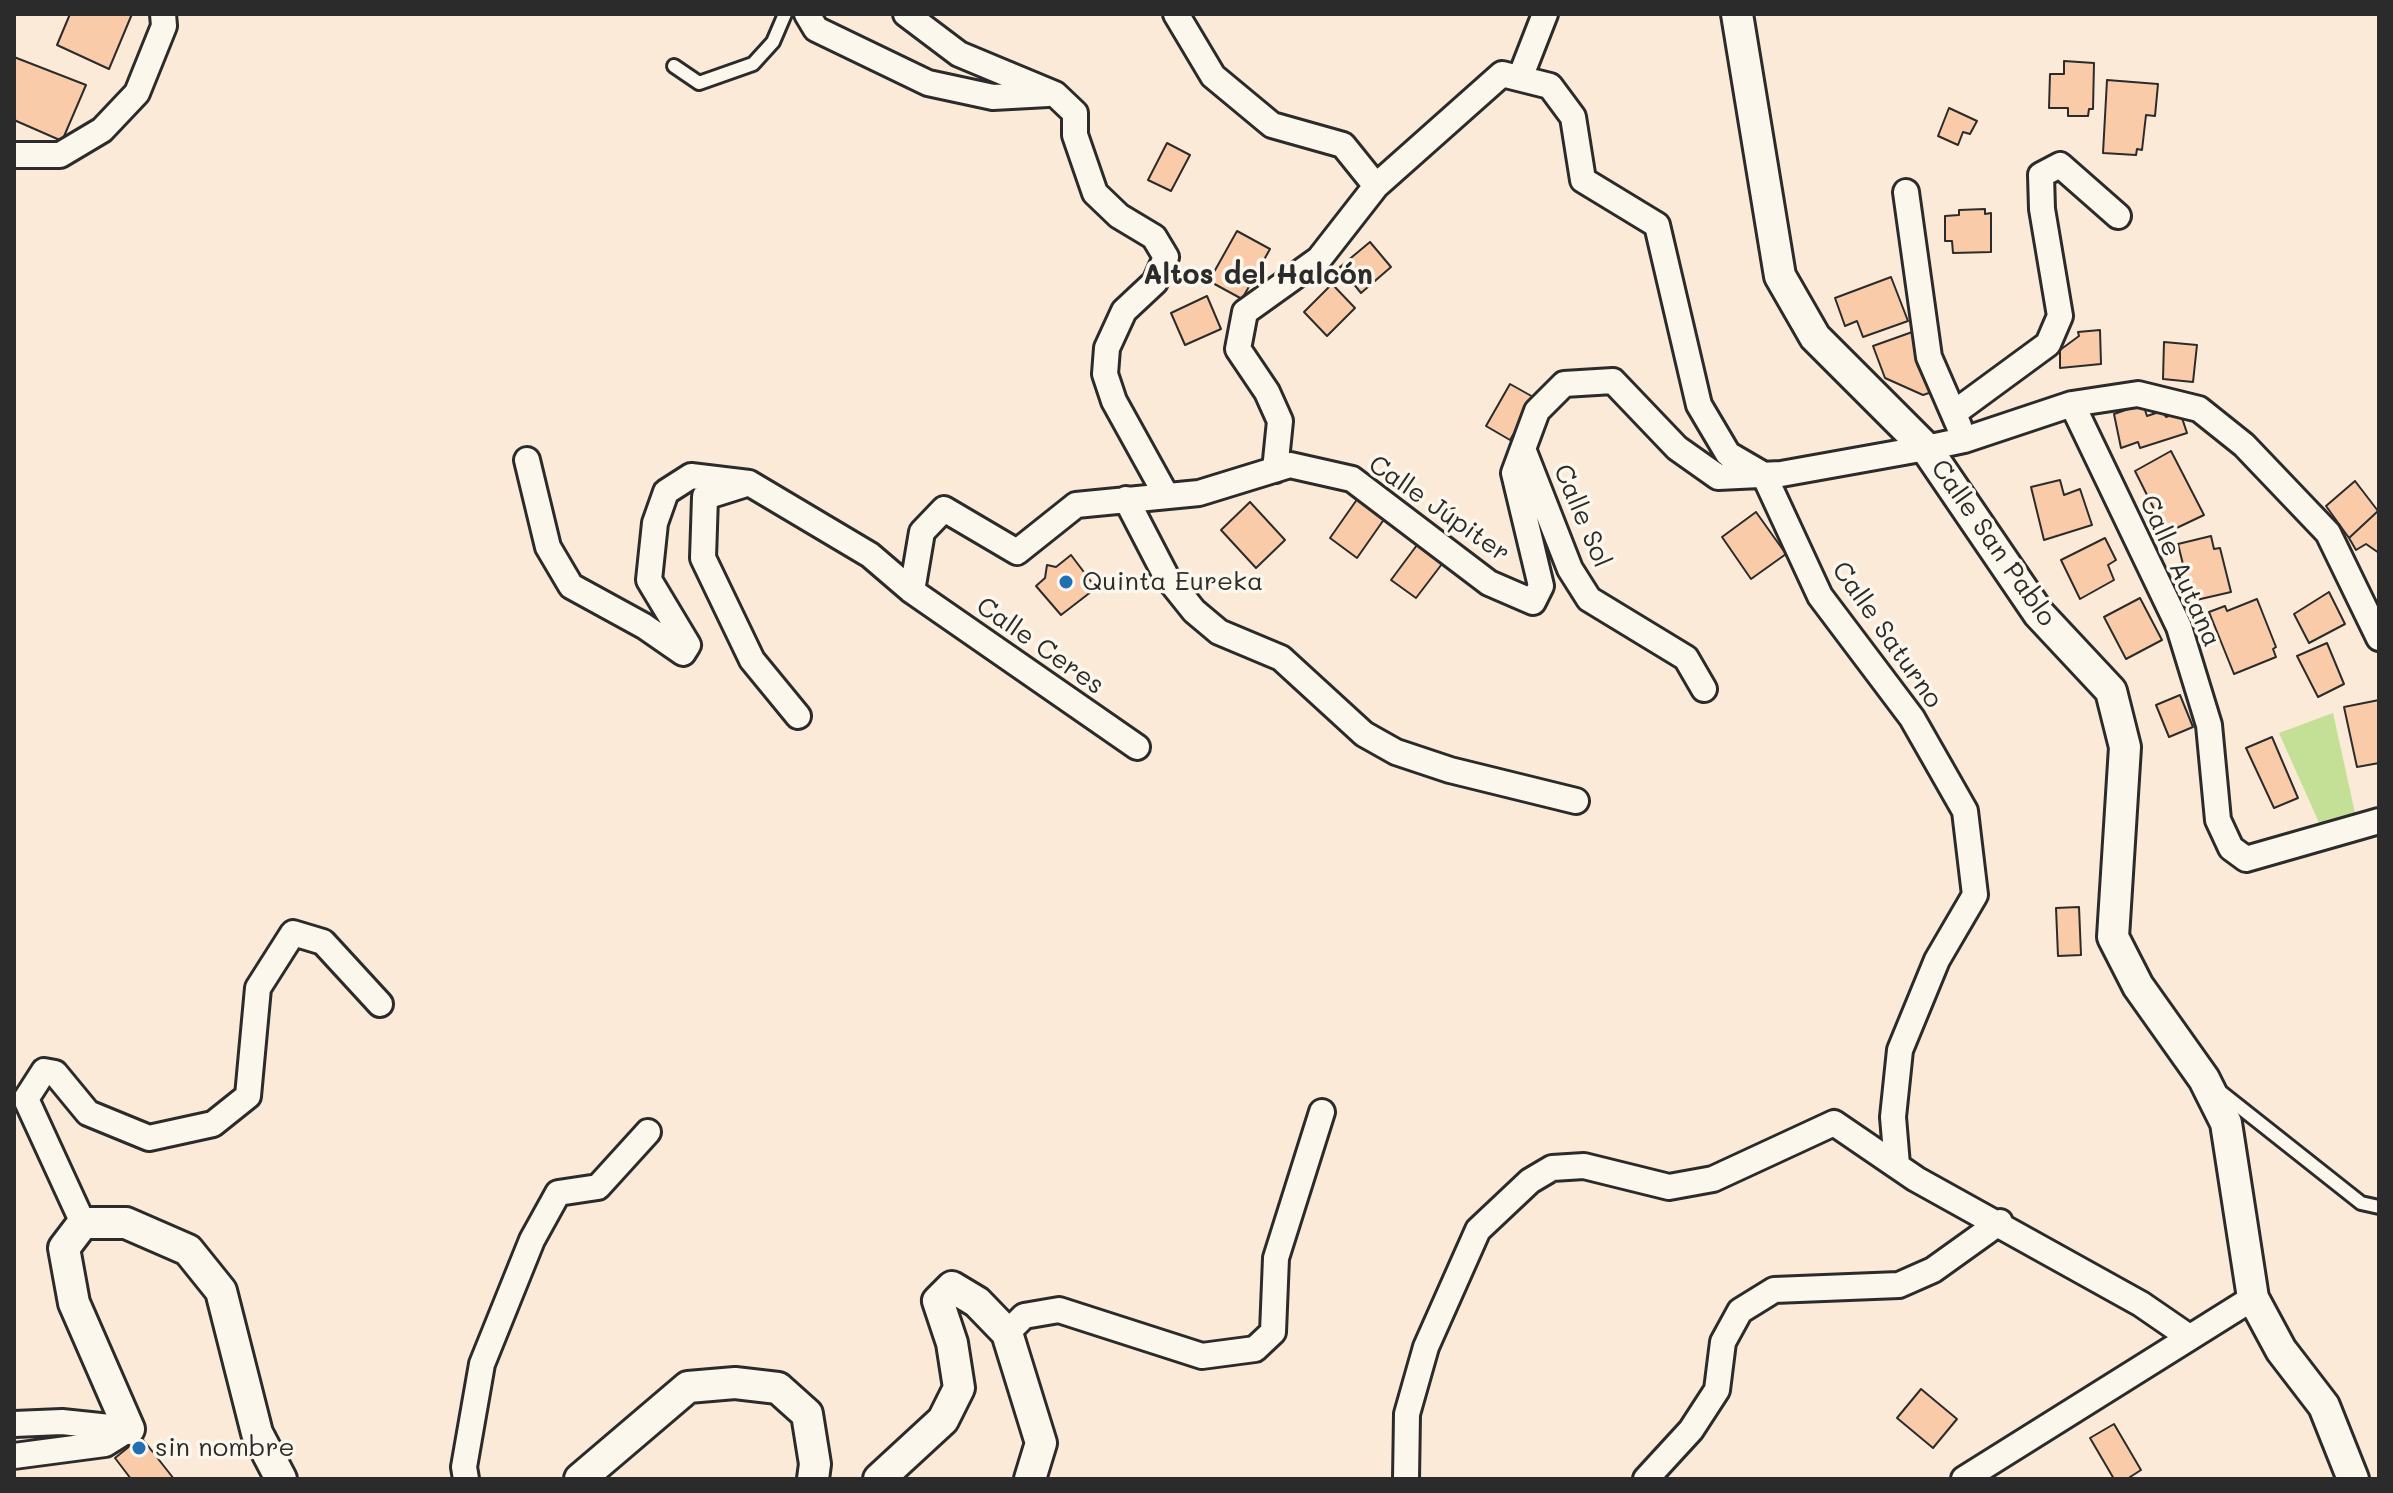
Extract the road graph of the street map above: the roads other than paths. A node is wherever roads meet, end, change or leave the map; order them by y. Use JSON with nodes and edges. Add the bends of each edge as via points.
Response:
{"nodes":[{"id":1,"x":163,"y":14,"type":"edge"},
{"id":2,"x":785,"y":14,"type":"edge"},
{"id":3,"x":807,"y":14,"type":"edge"},
{"id":4,"x":906,"y":14,"type":"edge"},
{"id":5,"x":1176,"y":14,"type":"edge"},
{"id":6,"x":1545,"y":14,"type":"edge"},
{"id":7,"x":1737,"y":14,"type":"edge"},
{"id":8,"x":674,"y":66,"type":"dead end"},
{"id":9,"x":1520,"y":78,"type":"junction"},
{"id":10,"x":1055,"y":94,"type":"junction"},
{"id":11,"x":14,"y":155,"type":"edge"},
{"id":12,"x":1376,"y":186,"type":"junction"},
{"id":13,"x":1906,"y":192,"type":"dead end"},
{"id":14,"x":2118,"y":216,"type":"dead end"},
{"id":15,"x":2072,"y":404,"type":"junction"},
{"id":16,"x":1954,"y":413,"type":"junction"},
{"id":17,"x":1964,"y":440,"type":"junction"},
{"id":18,"x":1926,"y":448,"type":"junction"},
{"id":19,"x":1523,"y":449,"type":"junction"},
{"id":20,"x":527,"y":460,"type":"dead end"},
{"id":21,"x":1275,"y":470,"type":"junction"},
{"id":22,"x":1764,"y":475,"type":"junction"},
{"id":23,"x":749,"y":483,"type":"junction"},
{"id":24,"x":1166,"y":495,"type":"junction"},
{"id":25,"x":1126,"y":499,"type":"junction"},
{"id":26,"x":912,"y":591,"type":"junction"},
{"id":27,"x":2379,"y":638,"type":"edge"},
{"id":28,"x":1704,"y":689,"type":"dead end"},
{"id":29,"x":798,"y":716,"type":"dead end"},
{"id":30,"x":1137,"y":747,"type":"dead end"},
{"id":31,"x":1576,"y":801,"type":"dead end"},
{"id":32,"x":2379,"y":821,"type":"edge"},
{"id":33,"x":380,"y":1004,"type":"dead end"},
{"id":34,"x":2204,"y":1079,"type":"junction"},
{"id":35,"x":1322,"y":1112,"type":"dead end"},
{"id":36,"x":648,"y":1132,"type":"dead end"},
{"id":37,"x":1897,"y":1165,"type":"junction"},
{"id":38,"x":2379,"y":1207,"type":"edge"},
{"id":39,"x":2000,"y":1222,"type":"junction"},
{"id":40,"x":83,"y":1223,"type":"junction"},
{"id":41,"x":2253,"y":1298,"type":"junction"},
{"id":42,"x":1007,"y":1333,"type":"junction"},
{"id":43,"x":2189,"y":1337,"type":"junction"},
{"id":44,"x":14,"y":1424,"type":"edge"},
{"id":45,"x":129,"y":1429,"type":"junction"},
{"id":46,"x":14,"y":1456,"type":"edge"},
{"id":47,"x":281,"y":1479,"type":"edge"},
{"id":48,"x":466,"y":1479,"type":"edge"},
{"id":49,"x":580,"y":1479,"type":"edge"},
{"id":50,"x":813,"y":1479,"type":"edge"},
{"id":51,"x":879,"y":1479,"type":"edge"},
{"id":52,"x":1030,"y":1479,"type":"edge"},
{"id":53,"x":1406,"y":1479,"type":"edge"},
{"id":54,"x":1646,"y":1479,"type":"edge"},
{"id":55,"x":1964,"y":1479,"type":"edge"},
{"id":56,"x":2353,"y":1479,"type":"edge"}],
"edges":[{"from":1,"to":11,"type":"street","via":[[164,26],[137,93],[102,130],[60,155]]},
{"from":2,"to":8,"type":"lane","via":[[773,42],[753,64],[699,83]]},
{"from":3,"to":10,"type":"street","via":[[816,29],[928,83],[993,97]]},
{"from":4,"to":10,"type":"street","via":[[959,54]]},
{"from":5,"to":12,"type":"street","via":[[1213,76],[1272,125],[1343,145]]},
{"from":6,"to":9,"type":"street"},
{"from":7,"to":18,"type":"street","name":"Calle San Pablo","via":[[1780,276],[1815,337]]},
{"from":9,"to":12,"type":"street","via":[[1502,74]]},
{"from":9,"to":22,"type":"street","via":[[1550,86],[1573,117],[1583,180],[1657,225],[1699,405],[1728,454]]},
{"from":10,"to":24,"type":"street","via":[[1075,113],[1075,135],[1095,193],[1119,216],[1154,237],[1166,257],[1155,282],[1124,311],[1107,348],[1105,374],[1114,401]]},
{"from":12,"to":21,"type":"street","via":[[1319,259],[1245,312],[1238,349],[1280,421]]},
{"from":13,"to":16,"type":"street","via":[[1929,357]]},
{"from":14,"to":16,"type":"street","via":[[2060,165],[2041,175],[2060,316],[2048,344]]},
{"from":15,"to":17,"type":"street","name":"Calle Júpiter"},
{"from":15,"to":27,"type":"street","name":"Calle Júpiter","via":[[2138,394],[2199,409],[2244,445],[2328,533]]},
{"from":15,"to":32,"type":"street","name":"Calle Autana","via":[[2179,627],[2209,725],[2218,820],[2231,848],[2246,859]]},
{"from":16,"to":17,"type":"street"},
{"from":17,"to":18,"type":"street","name":"Calle Júpiter"},
{"from":18,"to":22,"type":"street","name":"Calle Júpiter"},
{"from":18,"to":34,"type":"street","name":"Calle San Pablo","via":[[2039,614],[2111,691],[2125,747],[2113,937],[2138,986]]},
{"from":19,"to":21,"type":"street","name":"Calle Júpiter","via":[[1514,473],[1541,586],[1533,602],[1489,583],[1352,479],[1290,465]]},
{"from":19,"to":22,"type":"street","name":"Calle Júpiter","via":[[1537,411],[1564,384],[1613,381],[1677,448],[1718,477]]},
{"from":19,"to":28,"type":"street","name":"Calle Sol","via":[[1570,569],[1589,599],[1686,658]]},
{"from":20,"to":23,"type":"street","via":[[548,547],[571,586],[683,653],[688,645],[649,580],[655,523],[666,492],[691,476]]},
{"from":21,"to":24,"type":"street","name":"Calle Júpiter","via":[[1199,493]]},
{"from":22,"to":37,"type":"street","name":"Calle Saturno","via":[[1820,596],[1912,718],[1965,811],[1975,895],[1937,960],[1900,1050],[1893,1117]]},
{"from":23,"to":26,"type":"street","via":[[870,555]]},
{"from":23,"to":29,"type":"street","via":[[705,497],[703,558],[752,660]]},
{"from":24,"to":25,"type":"street","name":"Calle Júpiter"},
{"from":25,"to":26,"type":"street","name":"Calle Júpiter","via":[[1076,505],[1017,552],[944,509],[922,532]]},
{"from":25,"to":31,"type":"street","via":[[1166,576],[1194,611],[1219,632],[1281,658],[1364,734],[1396,752],[1450,770]]},
{"from":26,"to":30,"type":"street","name":"Calle Ceres"},
{"from":33,"to":40,"type":"street","via":[[323,942],[293,933],[258,988],[248,1096],[213,1124],[149,1138],[88,1113],[55,1073],[44,1071],[26,1099]]},
{"from":34,"to":38,"type":"lane","via":[[2361,1203]]},
{"from":34,"to":41,"type":"street","name":"Calle San Pablo","via":[[2226,1123]]},
{"from":35,"to":42,"type":"street","via":[[1276,1258],[1273,1332],[1255,1349],[1202,1356],[1059,1310],[1024,1316]]},
{"from":36,"to":48,"type":"street","via":[[598,1187],[558,1193],[532,1240],[482,1364]]},
{"from":37,"to":39,"type":"street"},
{"from":37,"to":53,"type":"street","via":[[1834,1123],[1713,1179],[1669,1187],[1584,1166],[1552,1168],[1530,1181],[1478,1230],[1426,1347],[1407,1414]]},
{"from":39,"to":43,"type":"street"},
{"from":39,"to":54,"type":"street","via":[[1933,1270],[1899,1285],[1774,1290],[1740,1311],[1723,1342],[1717,1390],[1691,1430]]},
{"from":40,"to":45,"type":"street","via":[[64,1248],[74,1303]]},
{"from":40,"to":47,"type":"street","via":[[126,1223],[188,1250],[221,1291],[257,1433]]},
{"from":41,"to":43,"type":"street"},
{"from":41,"to":56,"type":"street","name":"Calle San Pablo","via":[[2281,1350],[2324,1406]]},
{"from":42,"to":51,"type":"street","via":[[977,1302],[952,1287],[938,1301],[959,1388],[943,1420]]},
{"from":42,"to":52,"type":"street","via":[[1041,1443]]},
{"from":43,"to":55,"type":"street"},
{"from":44,"to":45,"type":"street","via":[[62,1422]]},
{"from":45,"to":46,"type":"street","via":[[105,1444]]},
{"from":49,"to":50,"type":"street","via":[[688,1387],[735,1383],[778,1388],[807,1414]]}]}
